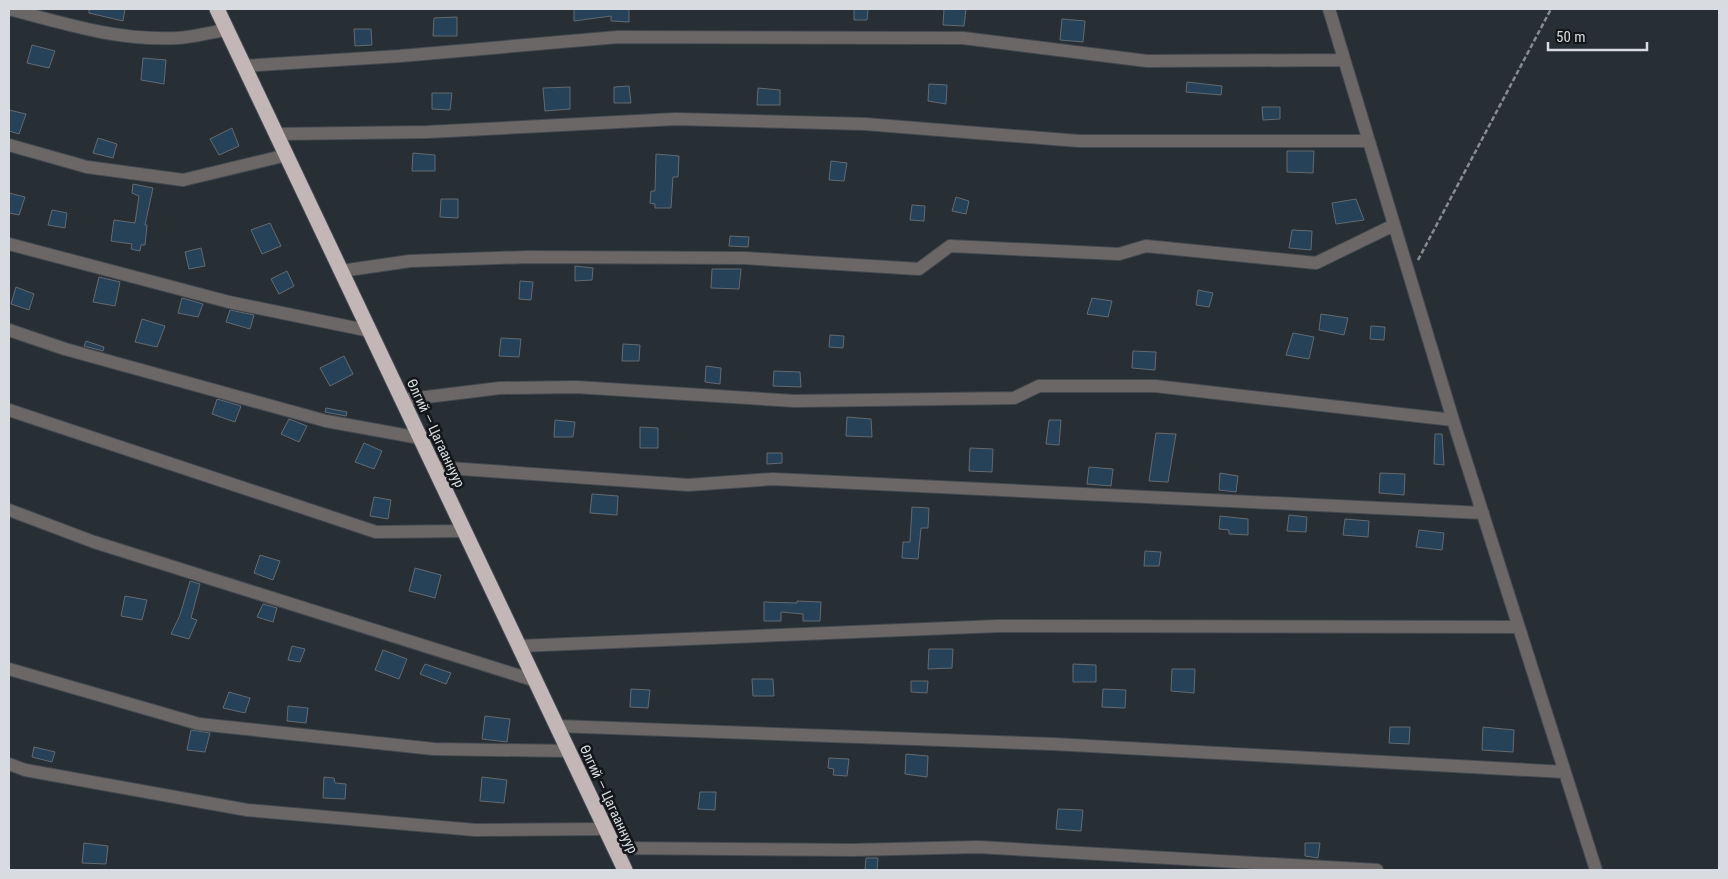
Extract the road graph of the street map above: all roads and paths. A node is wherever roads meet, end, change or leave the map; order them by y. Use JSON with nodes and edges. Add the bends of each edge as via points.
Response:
{"nodes":[{"id":1,"x":9,"y":9,"type":"edge"},
{"id":2,"x":217,"y":9,"type":"edge"},
{"id":3,"x":1328,"y":9,"type":"edge"},
{"id":4,"x":1551,"y":9,"type":"edge"},
{"id":5,"x":227,"y":30,"type":"junction"},
{"id":6,"x":1344,"y":60,"type":"junction"},
{"id":7,"x":244,"y":66,"type":"junction"},
{"id":8,"x":277,"y":134,"type":"junction"},
{"id":9,"x":1368,"y":141,"type":"junction"},
{"id":10,"x":9,"y":145,"type":"edge"},
{"id":11,"x":286,"y":155,"type":"junction"},
{"id":12,"x":1394,"y":225,"type":"junction"},
{"id":13,"x":9,"y":244,"type":"edge"},
{"id":14,"x":342,"y":271,"type":"junction"},
{"id":15,"x":1409,"y":276,"type":"junction"},
{"id":16,"x":9,"y":330,"type":"edge"},
{"id":17,"x":370,"y":331,"type":"junction"},
{"id":18,"x":402,"y":400,"type":"junction"},
{"id":19,"x":9,"y":410,"type":"edge"},
{"id":20,"x":1453,"y":420,"type":"junction"},
{"id":21,"x":420,"y":438,"type":"junction"},
{"id":22,"x":434,"y":467,"type":"junction"},
{"id":23,"x":9,"y":510,"type":"edge"},
{"id":24,"x":1483,"y":513,"type":"junction"},
{"id":25,"x":464,"y":531,"type":"junction"},
{"id":26,"x":1518,"y":627,"type":"junction"},
{"id":27,"x":519,"y":646,"type":"junction"},
{"id":28,"x":9,"y":669,"type":"edge"},
{"id":29,"x":536,"y":681,"type":"junction"},
{"id":30,"x":557,"y":726,"type":"junction"},
{"id":31,"x":569,"y":752,"type":"junction"},
{"id":32,"x":9,"y":764,"type":"edge"},
{"id":33,"x":1565,"y":772,"type":"junction"},
{"id":34,"x":606,"y":830,"type":"junction"},
{"id":35,"x":614,"y":848,"type":"junction"},
{"id":36,"x":1296,"y":868,"type":"edge"},
{"id":37,"x":625,"y":870,"type":"edge"},
{"id":38,"x":1377,"y":870,"type":"edge"},
{"id":39,"x":1596,"y":870,"type":"edge"}],
"edges":[{"from":1,"to":5,"type":"street","via":[[89,31],[134,38],[180,38]]},
{"from":2,"to":5,"type":"highway","name":"Өлгий — Цагааннуур"},
{"from":3,"to":6,"type":"street"},
{"from":4,"to":15,"type":"path"},
{"from":5,"to":7,"type":"highway","name":"Өлгий — Цагааннуур"},
{"from":6,"to":7,"type":"street","via":[[1147,62],[963,38],[618,37]]},
{"from":6,"to":9,"type":"street"},
{"from":7,"to":8,"type":"highway","name":"Өлгий — Цагааннуур"},
{"from":8,"to":9,"type":"street","via":[[427,132],[676,119],[865,124],[1079,141]]},
{"from":8,"to":11,"type":"highway","name":"Өлгий — Цагааннуур"},
{"from":9,"to":12,"type":"street"},
{"from":10,"to":11,"type":"street","via":[[87,168],[183,180]]},
{"from":11,"to":14,"type":"highway","name":"Өлгий — Цагааннуур"},
{"from":12,"to":14,"type":"street","via":[[1316,263],[1146,246],[1119,254],[950,246],[919,269],[744,258],[528,257],[410,261]]},
{"from":12,"to":15,"type":"street"},
{"from":13,"to":17,"type":"street","via":[[229,302]]},
{"from":14,"to":17,"type":"highway","name":"Өлгий — Цагааннуур"},
{"from":15,"to":20,"type":"street"},
{"from":16,"to":21,"type":"street","via":[[65,349],[326,421]]},
{"from":17,"to":18,"type":"highway","name":"Өлгий — Цагааннуур"},
{"from":18,"to":20,"type":"street","via":[[500,388],[576,387],[795,401],[1014,398],[1039,386],[1155,386]]},
{"from":18,"to":21,"type":"highway","name":"Өлгий — Цагааннуур"},
{"from":19,"to":25,"type":"street","via":[[376,532]]},
{"from":20,"to":24,"type":"street"},
{"from":21,"to":22,"type":"highway","name":"Өлгий — Цагааннуур"},
{"from":22,"to":24,"type":"street","via":[[688,485],[773,479]]},
{"from":22,"to":25,"type":"highway","name":"Өлгий — Цагааннуур"},
{"from":23,"to":29,"type":"street","via":[[94,542]]},
{"from":24,"to":26,"type":"street"},
{"from":25,"to":27,"type":"highway","name":"Өлгий — Цагааннуур"},
{"from":26,"to":27,"type":"street","via":[[998,626]]},
{"from":26,"to":33,"type":"street"},
{"from":27,"to":29,"type":"highway","name":"Өлгий — Цагааннуур"},
{"from":28,"to":31,"type":"street","via":[[199,724],[434,749]]},
{"from":29,"to":30,"type":"highway","name":"Өлгий — Цагааннуур"},
{"from":30,"to":31,"type":"highway","name":"Өлгий — Цагааннуур"},
{"from":30,"to":33,"type":"street","via":[[1052,744]]},
{"from":31,"to":34,"type":"highway","name":"Өлгий — Цагааннуур"},
{"from":32,"to":34,"type":"street","via":[[25,770],[247,810],[475,830]]},
{"from":33,"to":39,"type":"street"},
{"from":34,"to":35,"type":"highway","name":"Өлгий — Цагааннуур"},
{"from":35,"to":36,"type":"street","via":[[852,850],[978,847]]},
{"from":35,"to":37,"type":"highway","name":"Өлгий — Цагааннуур"},
{"from":36,"to":38,"type":"street"}]}
